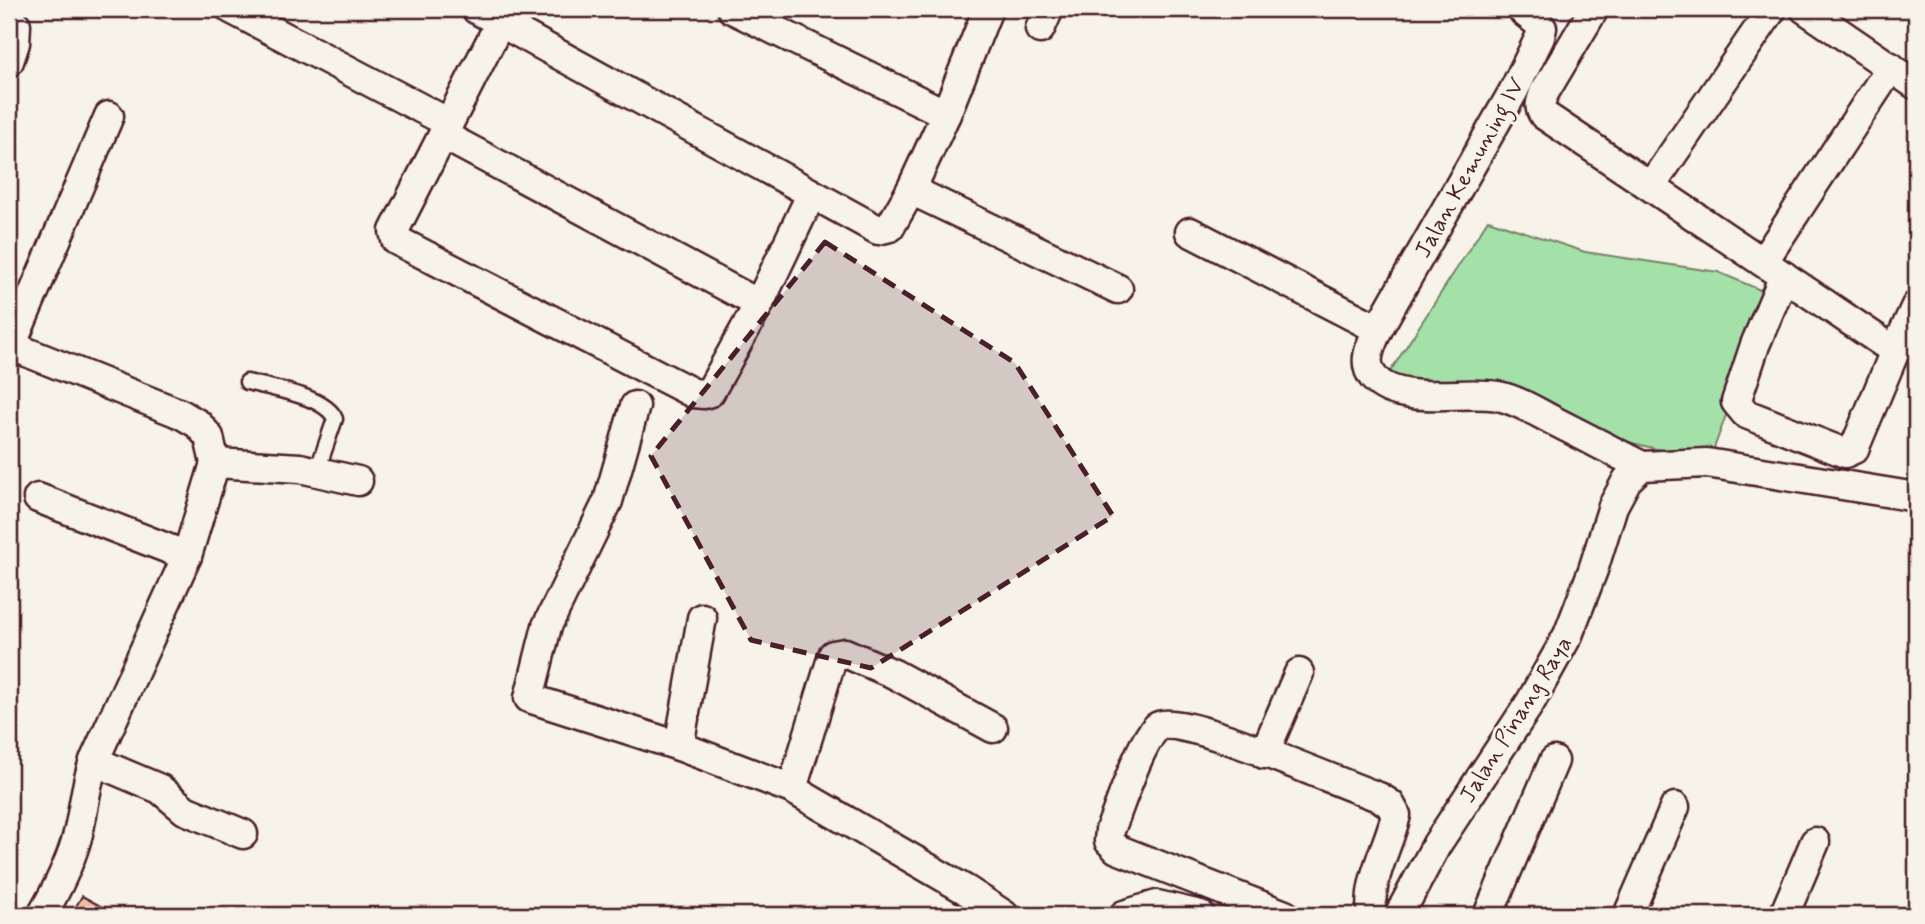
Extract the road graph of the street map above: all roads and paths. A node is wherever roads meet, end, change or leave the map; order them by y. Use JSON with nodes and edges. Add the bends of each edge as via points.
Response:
{"nodes":[{"id":1,"x":231,"y":9,"type":"edge"},
{"id":2,"x":476,"y":9,"type":"edge"},
{"id":3,"x":732,"y":9,"type":"edge"},
{"id":4,"x":988,"y":9,"type":"edge"},
{"id":5,"x":1523,"y":9,"type":"edge"},
{"id":6,"x":1594,"y":9,"type":"edge"},
{"id":7,"x":1772,"y":9,"type":"edge"},
{"id":8,"x":1805,"y":9,"type":"edge"},
{"id":9,"x":504,"y":15,"type":"edge"},
{"id":10,"x":9,"y":19,"type":"edge"},
{"id":11,"x":9,"y":61,"type":"edge"},
{"id":12,"x":1891,"y":67,"type":"junction"},
{"id":13,"x":1916,"y":85,"type":"edge"},
{"id":14,"x":946,"y":114,"type":"junction"},
{"id":15,"x":109,"y":116,"type":"dead end"},
{"id":16,"x":446,"y":129,"type":"junction"},
{"id":17,"x":1650,"y":186,"type":"junction"},
{"id":18,"x":911,"y":190,"type":"junction"},
{"id":19,"x":811,"y":195,"type":"junction"},
{"id":20,"x":1190,"y":232,"type":"dead end"},
{"id":21,"x":1774,"y":269,"type":"junction"},
{"id":22,"x":1118,"y":289,"type":"dead end"},
{"id":23,"x":759,"y":304,"type":"junction"},
{"id":24,"x":1916,"y":306,"type":"edge"},
{"id":25,"x":1378,"y":329,"type":"junction"},
{"id":26,"x":10,"y":346,"type":"edge"},
{"id":27,"x":1895,"y":351,"type":"junction"},
{"id":28,"x":247,"y":382,"type":"dead end"},
{"id":29,"x":635,"y":406,"type":"dead end"},
{"id":30,"x":215,"y":463,"type":"junction"},
{"id":31,"x":1642,"y":466,"type":"junction"},
{"id":32,"x":317,"y":471,"type":"junction"},
{"id":33,"x":358,"y":481,"type":"dead end"},
{"id":34,"x":1916,"y":497,"type":"edge"},
{"id":35,"x":38,"y":498,"type":"dead end"},
{"id":36,"x":187,"y":556,"type":"junction"},
{"id":37,"x":702,"y":618,"type":"dead end"},
{"id":38,"x":1299,"y":673,"type":"dead end"},
{"id":39,"x":993,"y":728,"type":"dead end"},
{"id":40,"x":679,"y":746,"type":"junction"},
{"id":41,"x":1264,"y":754,"type":"junction"},
{"id":42,"x":94,"y":761,"type":"junction"},
{"id":43,"x":1554,"y":761,"type":"dead end"},
{"id":44,"x":792,"y":789,"type":"junction"},
{"id":45,"x":1675,"y":807,"type":"dead end"},
{"id":46,"x":243,"y":834,"type":"dead end"},
{"id":47,"x":1815,"y":842,"type":"dead end"},
{"id":48,"x":42,"y":915,"type":"edge"},
{"id":49,"x":1004,"y":915,"type":"edge"},
{"id":50,"x":1124,"y":915,"type":"edge"},
{"id":51,"x":1200,"y":915,"type":"edge"},
{"id":52,"x":1285,"y":915,"type":"edge"},
{"id":53,"x":1372,"y":915,"type":"edge"},
{"id":54,"x":1399,"y":915,"type":"edge"},
{"id":55,"x":1488,"y":915,"type":"edge"},
{"id":56,"x":1628,"y":915,"type":"edge"},
{"id":57,"x":1784,"y":915,"type":"edge"}],
"edges":[{"from":1,"to":16,"type":"street"},
{"from":2,"to":9,"type":"street"},
{"from":3,"to":14,"type":"street"},
{"from":4,"to":14,"type":"street"},
{"from":5,"to":25,"type":"street","name":"Jalan Kemuning IV","via":[[1542,28],[1540,37]]},
{"from":6,"to":17,"type":"street","via":[[1544,93],[1540,110]]},
{"from":7,"to":17,"type":"street"},
{"from":8,"to":12,"type":"street"},
{"from":9,"to":16,"type":"street"},
{"from":9,"to":19,"type":"street"},
{"from":10,"to":11,"type":"street","via":[[16,25]]},
{"from":12,"to":13,"type":"street"},
{"from":12,"to":21,"type":"street"},
{"from":14,"to":18,"type":"street"},
{"from":15,"to":26,"type":"street"},
{"from":16,"to":23,"type":"street"},
{"from":16,"to":23,"type":"street","via":[[394,231],[396,240],[699,394],[709,392]]},
{"from":17,"to":21,"type":"street"},
{"from":18,"to":19,"type":"street","via":[[885,230]]},
{"from":18,"to":22,"type":"street"},
{"from":19,"to":23,"type":"street"},
{"from":20,"to":25,"type":"street"},
{"from":21,"to":27,"type":"street"},
{"from":21,"to":27,"type":"street","via":[[1736,402],[1742,412],[1849,453]]},
{"from":24,"to":27,"type":"street"},
{"from":25,"to":31,"type":"street","via":[[1368,350],[1368,368],[1375,380],[1392,390],[1499,396]]},
{"from":26,"to":30,"type":"street","via":[[181,414],[209,437]]},
{"from":28,"to":32,"type":"lane","via":[[317,401],[332,410],[335,419]]},
{"from":29,"to":40,"type":"street","via":[[608,501],[547,626],[529,698]]},
{"from":30,"to":32,"type":"street"},
{"from":30,"to":36,"type":"street"},
{"from":31,"to":34,"type":"street","via":[[1707,463]]},
{"from":31,"to":54,"type":"street","name":"Jalan Pinang Raya","via":[[1627,480],[1614,506],[1568,635],[1530,703],[1437,844]]},
{"from":32,"to":33,"type":"street"},
{"from":35,"to":36,"type":"street"},
{"from":36,"to":42,"type":"street"},
{"from":37,"to":40,"type":"street"},
{"from":38,"to":41,"type":"street"},
{"from":39,"to":44,"type":"street","via":[[894,674],[838,653],[833,655]]},
{"from":40,"to":44,"type":"street"},
{"from":41,"to":52,"type":"street","via":[[1211,732],[1168,722],[1158,726],[1144,747],[1109,841],[1117,849]]},
{"from":41,"to":53,"type":"street","via":[[1379,797],[1395,811],[1370,904]]},
{"from":42,"to":46,"type":"street","via":[[160,789],[185,810]]},
{"from":42,"to":48,"type":"street","via":[[77,839],[61,884]]},
{"from":43,"to":55,"type":"street"},
{"from":44,"to":49,"type":"street"},
{"from":45,"to":56,"type":"street"},
{"from":47,"to":57,"type":"street"},
{"from":50,"to":51,"type":"street","via":[[1157,905]]}]}
